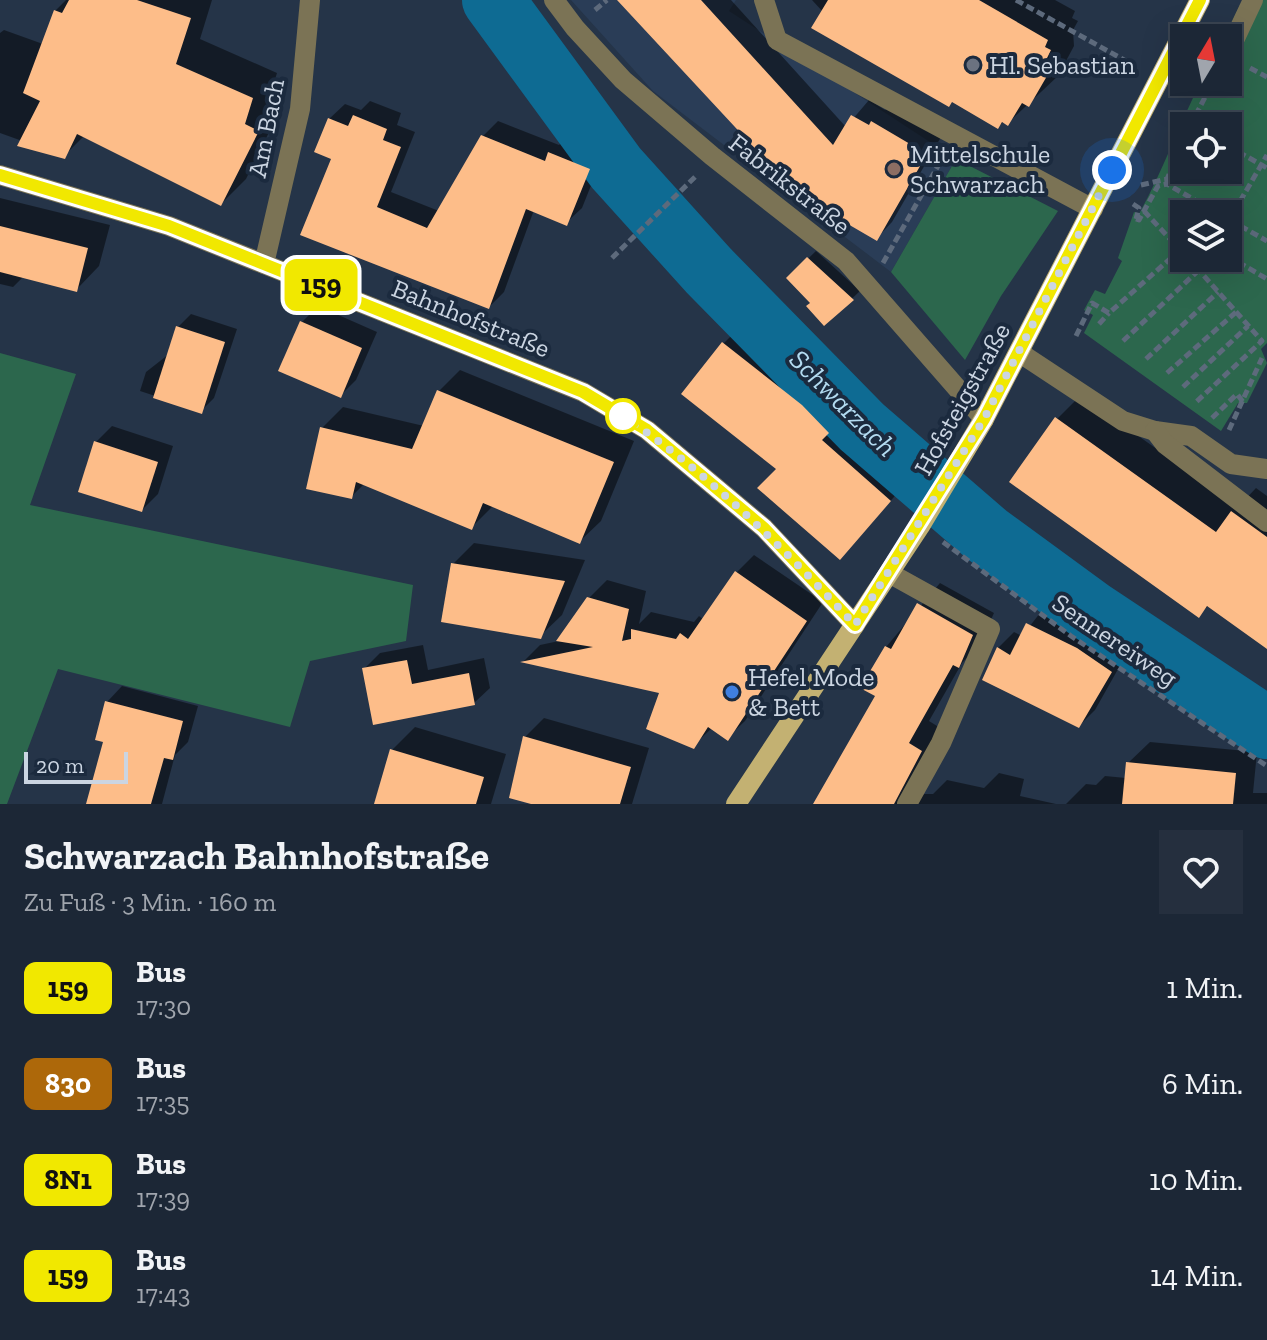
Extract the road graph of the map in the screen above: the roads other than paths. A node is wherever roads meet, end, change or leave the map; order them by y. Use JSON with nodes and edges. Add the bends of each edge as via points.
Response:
{"nodes":[{"id":1,"x":310,"y":0,"type":"edge"},
{"id":2,"x":554,"y":0,"type":"edge"},
{"id":3,"x":764,"y":0,"type":"edge"},
{"id":4,"x":1200,"y":0,"type":"edge"},
{"id":5,"x":1253,"y":0,"type":"edge"},
{"id":6,"x":1242,"y":24,"type":"edge"},
{"id":7,"x":0,"y":175,"type":"edge"},
{"id":8,"x":1093,"y":209,"type":"junction"},
{"id":9,"x":264,"y":264,"type":"junction"},
{"id":10,"x":1020,"y":353,"type":"junction"},
{"id":11,"x":984,"y":419,"type":"junction"},
{"id":12,"x":1155,"y":431,"type":"junction"},
{"id":13,"x":1267,"y":469,"type":"edge"},
{"id":14,"x":1267,"y":522,"type":"edge"},
{"id":15,"x":889,"y":573,"type":"junction"},
{"id":16,"x":855,"y":625,"type":"junction"},
{"id":17,"x":736,"y":804,"type":"edge"},
{"id":18,"x":907,"y":804,"type":"edge"}],
"edges":[{"from":1,"to":9,"type":"street","name":"Am Bach","via":[[300,109]]},
{"from":2,"to":11,"type":"street","name":"Fabrikstraße","via":[[623,80],[846,261]]},
{"from":3,"to":8,"type":"street","via":[[777,40]]},
{"from":4,"to":8,"type":"main road","name":"Hofsteigstraße"},
{"from":5,"to":6,"type":"street"},
{"from":7,"to":9,"type":"street","name":"Bahnhofstraße","via":[[169,226]]},
{"from":8,"to":10,"type":"main road","name":"Hofsteigstraße"},
{"from":9,"to":16,"type":"street","name":"Bahnhofstraße","via":[[583,392],[647,430],[764,528]]},
{"from":10,"to":11,"type":"main road","name":"Hofsteigstraße"},
{"from":10,"to":12,"type":"street","via":[[1123,421]]},
{"from":11,"to":15,"type":"main road","name":"Hofsteigstraße"},
{"from":12,"to":13,"type":"street","via":[[1191,436],[1231,464]]},
{"from":12,"to":14,"type":"street"},
{"from":15,"to":16,"type":"main road","name":"Hofsteigstraße"},
{"from":15,"to":18,"type":"street","via":[[990,629],[941,743]]},
{"from":16,"to":17,"type":"main road","name":"Hofsteigstraße"}]}
